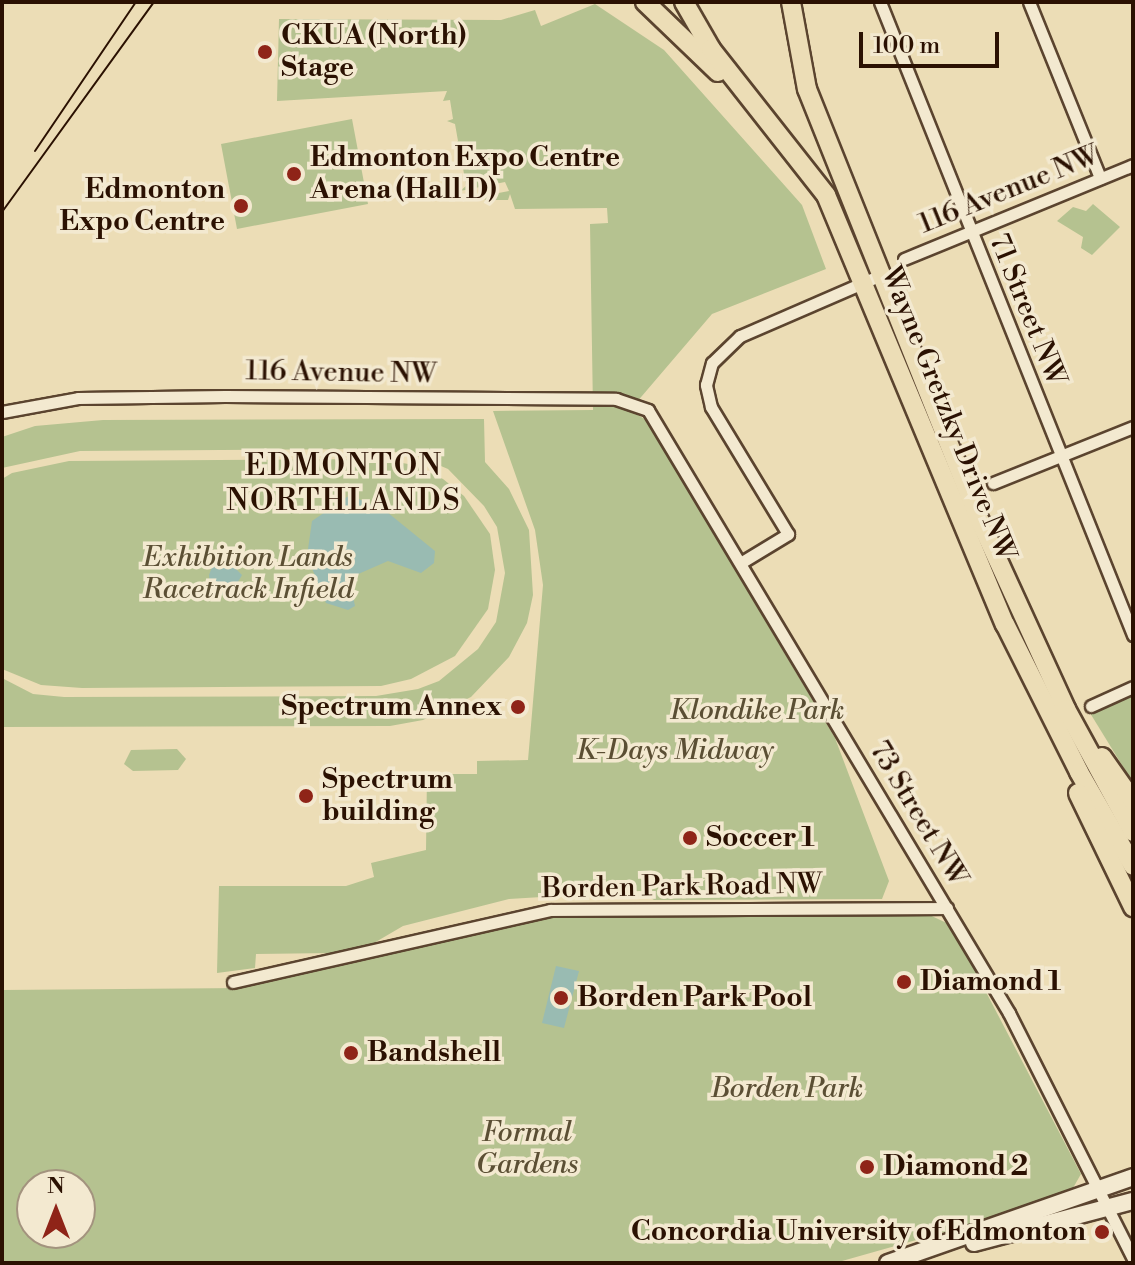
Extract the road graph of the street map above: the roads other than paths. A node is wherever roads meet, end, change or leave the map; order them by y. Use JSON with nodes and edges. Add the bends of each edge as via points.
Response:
{"nodes":[{"id":1,"x":645,"y":2,"type":"edge"},
{"id":2,"x":684,"y":2,"type":"edge"},
{"id":3,"x":791,"y":2,"type":"edge"},
{"id":4,"x":880,"y":2,"type":"edge"},
{"id":5,"x":1029,"y":2,"type":"edge"},
{"id":6,"x":764,"y":115,"type":"junction"},
{"id":7,"x":1133,"y":165,"type":"edge"},
{"id":8,"x":1100,"y":178,"type":"junction"},
{"id":9,"x":969,"y":231,"type":"junction"},
{"id":10,"x":904,"y":259,"type":"dead end"},
{"id":11,"x":873,"y":279,"type":"junction"},
{"id":12,"x":642,"y":406,"type":"joint"},
{"id":13,"x":2,"y":412,"type":"edge"},
{"id":14,"x":1133,"y":427,"type":"edge"},
{"id":15,"x":1060,"y":456,"type":"junction"},
{"id":16,"x":993,"y":483,"type":"dead end"},
{"id":17,"x":742,"y":562,"type":"junction"},
{"id":18,"x":1133,"y":635,"type":"edge"},
{"id":19,"x":1133,"y":687,"type":"edge"},
{"id":20,"x":1091,"y":706,"type":"dead end"},
{"id":21,"x":1057,"y":711,"type":"junction"},
{"id":22,"x":1133,"y":801,"type":"edge"},
{"id":23,"x":1133,"y":832,"type":"edge"},
{"id":24,"x":1133,"y":866,"type":"edge"},
{"id":25,"x":1133,"y":907,"type":"edge"},
{"id":26,"x":947,"y":908,"type":"junction"},
{"id":27,"x":233,"y":982,"type":"dead end"},
{"id":28,"x":1133,"y":1177,"type":"edge"},
{"id":29,"x":1098,"y":1190,"type":"junction"},
{"id":30,"x":1133,"y":1201,"type":"edge"},
{"id":31,"x":1108,"y":1208,"type":"junction"},
{"id":32,"x":1133,"y":1259,"type":"edge"},
{"id":33,"x":888,"y":1263,"type":"edge"},
{"id":34,"x":899,"y":1263,"type":"edge"}],
"edges":[{"from":1,"to":6,"type":"main road"},
{"from":2,"to":6,"type":"main road","name":"Wayne Gretzky Drive NW","via":[[711,49]]},
{"from":3,"to":11,"type":"main road","name":"Wayne Gretzky Drive NW","via":[[807,89]]},
{"from":4,"to":9,"type":"street","name":"71 Street NW"},
{"from":5,"to":8,"type":"street"},
{"from":6,"to":11,"type":"main road","name":"Wayne Gretzky Drive NW","via":[[826,195]]},
{"from":7,"to":8,"type":"street","name":"116 Avenue NW"},
{"from":8,"to":9,"type":"street","name":"116 Avenue NW"},
{"from":9,"to":10,"type":"street","name":"116 Avenue NW"},
{"from":9,"to":15,"type":"street","name":"71 Street NW"},
{"from":11,"to":17,"type":"street","via":[[730,341],[709,369],[711,407],[788,534]]},
{"from":11,"to":21,"type":"main road","name":"Wayne Gretzky Drive NW","via":[[987,584]]},
{"from":12,"to":13,"type":"street","name":"116 Avenue NW","via":[[601,399],[225,396],[38,401]]},
{"from":12,"to":17,"type":"street","name":"73 Street NW","via":[[655,418]]},
{"from":14,"to":15,"type":"street"},
{"from":15,"to":16,"type":"street"},
{"from":15,"to":18,"type":"street","name":"71 Street NW"},
{"from":17,"to":26,"type":"street","name":"73 Street NW"},
{"from":19,"to":20,"type":"street"},
{"from":21,"to":22,"type":"main road"},
{"from":21,"to":23,"type":"main road","name":"Wayne Gretzky Drive NW"},
{"from":21,"to":24,"type":"main road","name":"Wayne Gretzky Drive NW"},
{"from":21,"to":25,"type":"main road","via":[[1067,772]]},
{"from":26,"to":27,"type":"street","name":"Borden Park Road NW","via":[[550,910]]},
{"from":26,"to":29,"type":"street","name":"73 Street NW","via":[[1009,1013]]},
{"from":28,"to":29,"type":"main road"},
{"from":29,"to":31,"type":"street","name":"73 Street NW"},
{"from":29,"to":33,"type":"main road"},
{"from":30,"to":31,"type":"main road"},
{"from":31,"to":32,"type":"street","name":"73 Street NW"},
{"from":31,"to":34,"type":"main road"}]}
